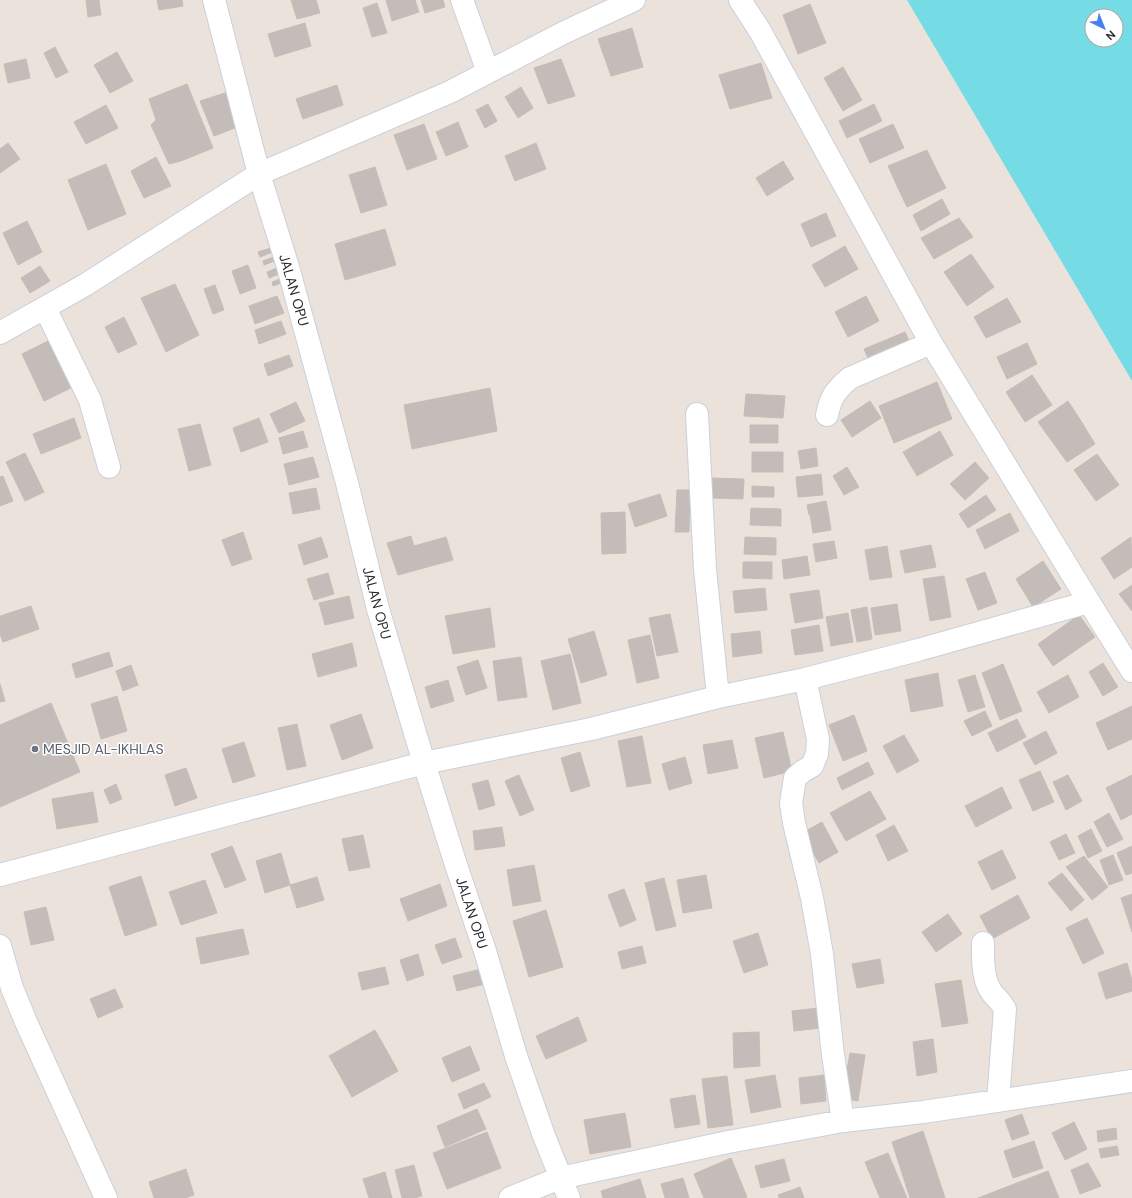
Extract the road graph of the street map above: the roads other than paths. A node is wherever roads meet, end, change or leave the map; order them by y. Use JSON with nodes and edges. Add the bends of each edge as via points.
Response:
{"nodes":[{"id":1,"x":214,"y":0,"type":"edge"},
{"id":2,"x":462,"y":0,"type":"edge"},
{"id":3,"x":634,"y":0,"type":"edge"},
{"id":4,"x":740,"y":0,"type":"edge"},
{"id":5,"x":488,"y":72,"type":"junction"},
{"id":6,"x":259,"y":174,"type":"junction"},
{"id":7,"x":45,"y":308,"type":"junction"},
{"id":8,"x":0,"y":333,"type":"edge"},
{"id":9,"x":931,"y":343,"type":"junction"},
{"id":10,"x":697,"y":414,"type":"dead end"},
{"id":11,"x":827,"y":416,"type":"dead end"},
{"id":12,"x":108,"y":467,"type":"dead end"},
{"id":13,"x":1089,"y":602,"type":"junction"},
{"id":14,"x":1132,"y":671,"type":"edge"},
{"id":15,"x":805,"y":679,"type":"junction"},
{"id":16,"x":718,"y":696,"type":"junction"},
{"id":17,"x":424,"y":763,"type":"junction"},
{"id":18,"x":0,"y":875,"type":"edge"},
{"id":19,"x":983,"y":943,"type":"dead end"},
{"id":20,"x":0,"y":946,"type":"edge"},
{"id":21,"x":1132,"y":1081,"type":"edge"},
{"id":22,"x":998,"y":1101,"type":"junction"},
{"id":23,"x":843,"y":1121,"type":"junction"},
{"id":24,"x":560,"y":1178,"type":"junction"},
{"id":25,"x":106,"y":1198,"type":"edge"},
{"id":26,"x":510,"y":1198,"type":"edge"},
{"id":27,"x":569,"y":1198,"type":"edge"}],
"edges":[{"from":1,"to":6,"type":"street","name":"JALAN OPU"},
{"from":2,"to":5,"type":"street"},
{"from":3,"to":5,"type":"street"},
{"from":4,"to":9,"type":"street","via":[[760,31]]},
{"from":5,"to":6,"type":"street","via":[[450,92]]},
{"from":6,"to":7,"type":"street"},
{"from":6,"to":17,"type":"street","name":"JALAN OPU","via":[[288,267],[347,482],[378,610]]},
{"from":7,"to":8,"type":"street"},
{"from":7,"to":12,"type":"street","via":[[90,400]]},
{"from":9,"to":11,"type":"street","via":[[850,378],[834,394]]},
{"from":9,"to":13,"type":"street"},
{"from":10,"to":16,"type":"street","via":[[705,569]]},
{"from":13,"to":14,"type":"street"},
{"from":13,"to":15,"type":"street"},
{"from":15,"to":16,"type":"street"},
{"from":15,"to":23,"type":"street","via":[[818,739],[817,754],[812,766],[795,778],[791,803],[822,954]]},
{"from":16,"to":17,"type":"street","via":[[591,729]]},
{"from":17,"to":18,"type":"street"},
{"from":17,"to":24,"type":"street","name":"JALAN OPU","via":[[516,1056]]},
{"from":19,"to":22,"type":"street","via":[[983,966],[988,984],[1005,1009]]},
{"from":20,"to":25,"type":"street","via":[[12,988],[26,1022]]},
{"from":21,"to":22,"type":"street"},
{"from":22,"to":23,"type":"street"},
{"from":23,"to":24,"type":"street","via":[[728,1142]]},
{"from":24,"to":26,"type":"street"},
{"from":24,"to":27,"type":"street","name":"JALAN OPU"}]}
